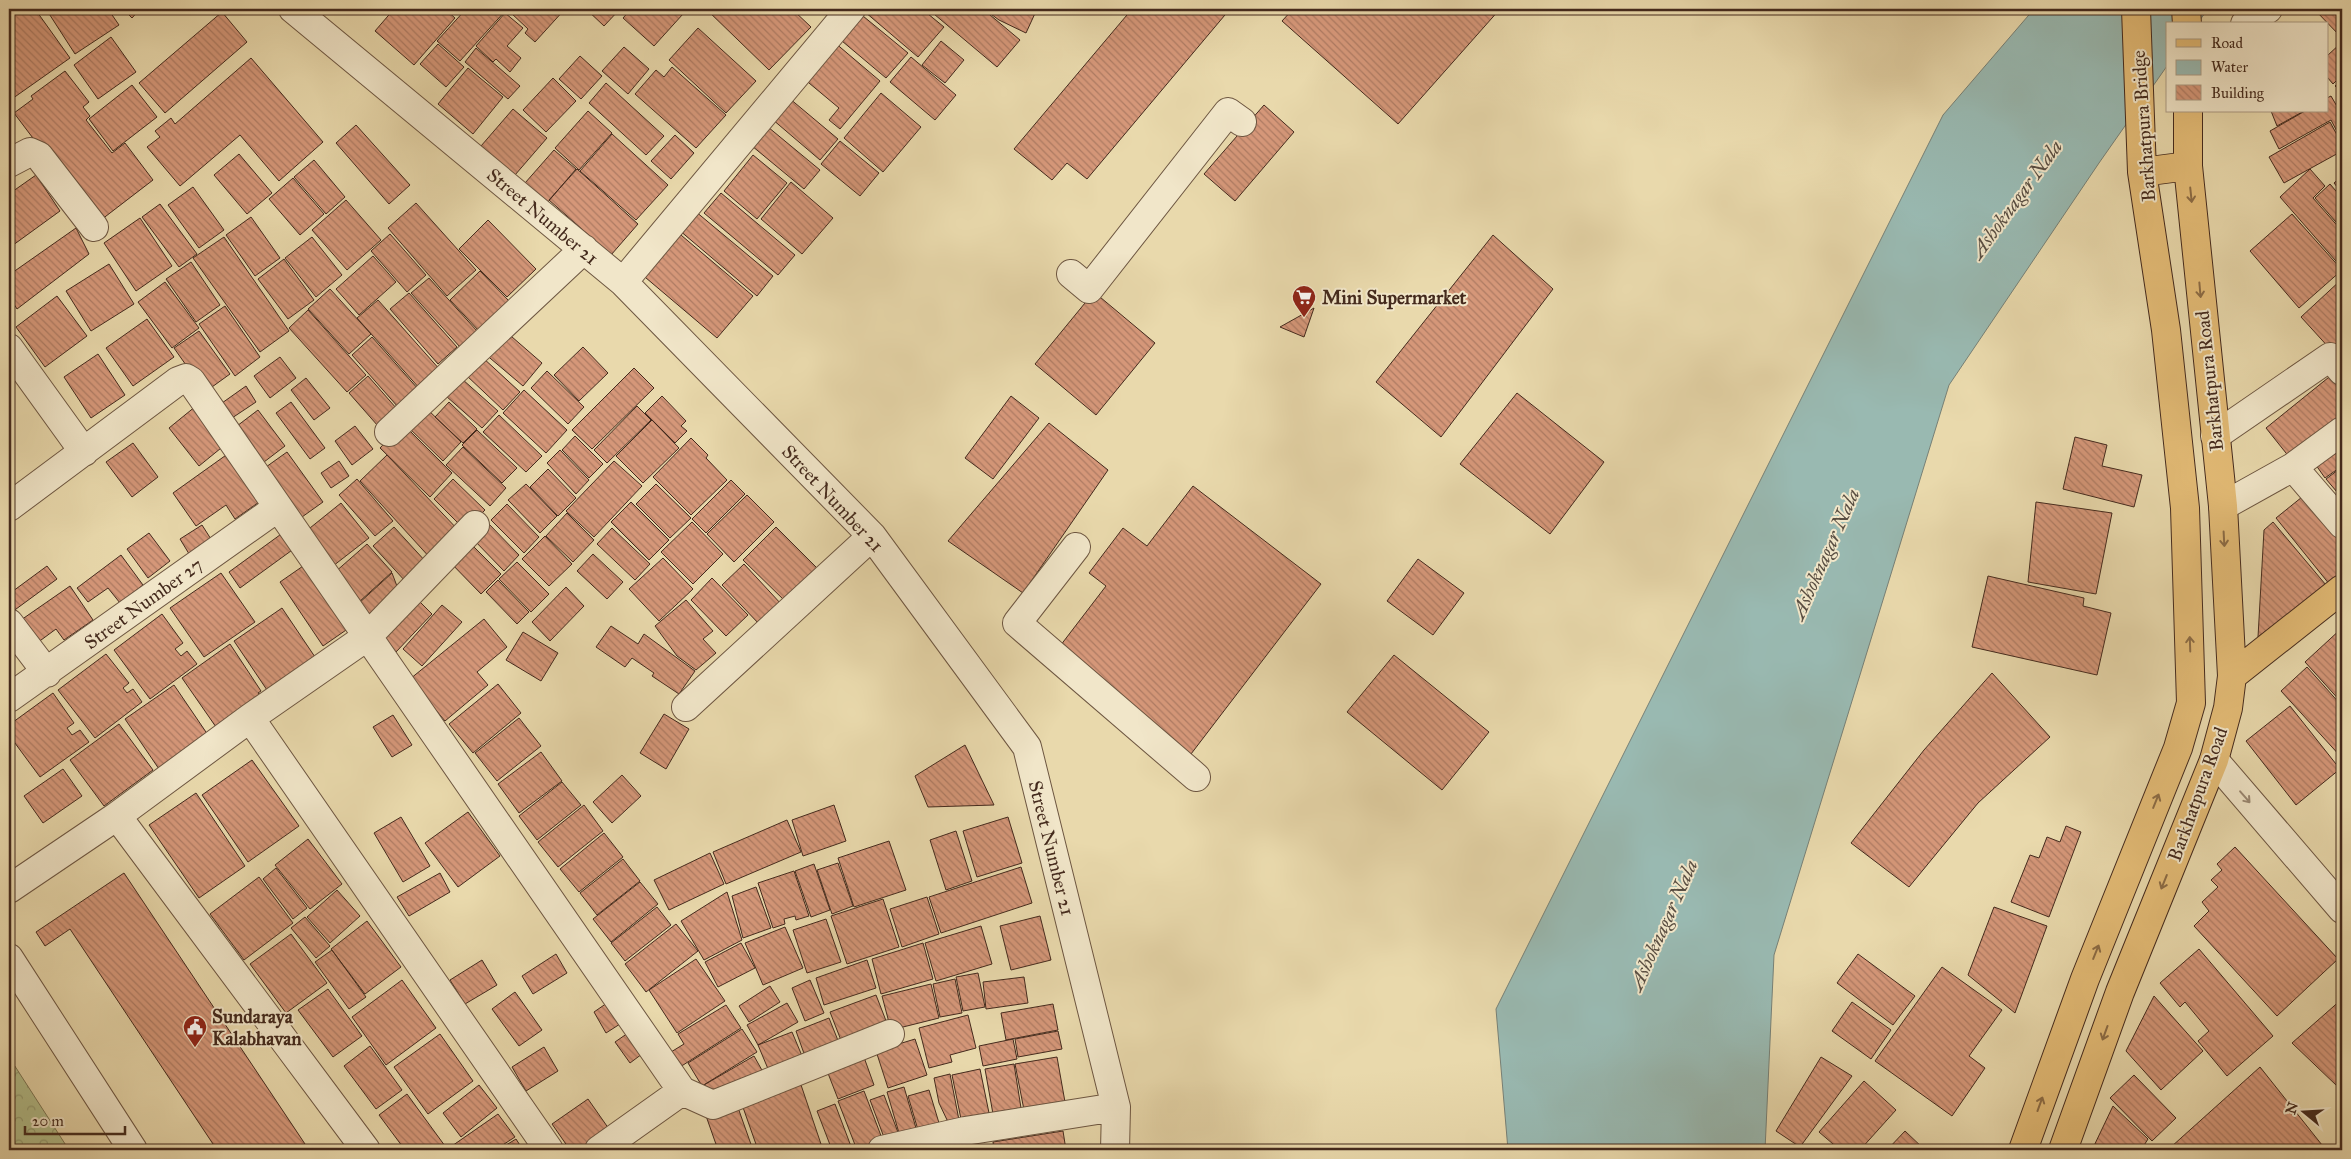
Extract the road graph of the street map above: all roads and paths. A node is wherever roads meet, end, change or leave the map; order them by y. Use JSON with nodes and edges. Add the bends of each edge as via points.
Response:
{"nodes":[{"id":1,"x":851,"y":9,"type":"edge"},
{"id":2,"x":2136,"y":9,"type":"edge"},
{"id":3,"x":2186,"y":9,"type":"edge"},
{"id":4,"x":2268,"y":9,"type":"edge"},
{"id":5,"x":309,"y":13,"type":"edge"},
{"id":6,"x":2187,"y":22,"type":"edge"},
{"id":7,"x":2248,"y":22,"type":"edge"},
{"id":8,"x":2188,"y":112,"type":"edge"},
{"id":9,"x":1242,"y":122,"type":"dead end"},
{"id":10,"x":9,"y":163,"type":"edge"},
{"id":11,"x":2188,"y":166,"type":"junction"},
{"id":12,"x":2142,"y":172,"type":"junction"},
{"id":13,"x":94,"y":227,"type":"dead end"},
{"id":14,"x":2154,"y":243,"type":"joint"},
{"id":15,"x":584,"y":249,"type":"junction"},
{"id":16,"x":623,"y":282,"type":"junction"},
{"id":17,"x":1080,"y":282,"type":"dead end"},
{"id":18,"x":9,"y":348,"type":"edge"},
{"id":19,"x":2342,"y":371,"type":"edge"},
{"id":20,"x":2342,"y":431,"type":"edge"},
{"id":21,"x":389,"y":432,"type":"dead end"},
{"id":22,"x":2215,"y":436,"type":"junction"},
{"id":23,"x":84,"y":452,"type":"junction"},
{"id":24,"x":2293,"y":467,"type":"junction"},
{"id":25,"x":2222,"y":506,"type":"junction"},
{"id":26,"x":9,"y":507,"type":"edge"},
{"id":27,"x":277,"y":508,"type":"junction"},
{"id":28,"x":2342,"y":524,"type":"edge"},
{"id":29,"x":475,"y":525,"type":"dead end"},
{"id":30,"x":872,"y":536,"type":"junction"},
{"id":31,"x":1076,"y":547,"type":"dead end"},
{"id":32,"x":2342,"y":589,"type":"edge"},
{"id":33,"x":9,"y":623,"type":"edge"},
{"id":34,"x":368,"y":636,"type":"junction"},
{"id":35,"x":47,"y":673,"type":"junction"},
{"id":36,"x":2232,"y":676,"type":"junction"},
{"id":37,"x":9,"y":698,"type":"edge"},
{"id":38,"x":686,"y":707,"type":"dead end"},
{"id":39,"x":250,"y":718,"type":"junction"},
{"id":40,"x":2214,"y":760,"type":"junction"},
{"id":41,"x":1196,"y":777,"type":"dead end"},
{"id":42,"x":117,"y":816,"type":"junction"},
{"id":43,"x":9,"y":889,"type":"edge"},
{"id":44,"x":2342,"y":909,"type":"edge"},
{"id":45,"x":9,"y":958,"type":"edge"},
{"id":46,"x":890,"y":1034,"type":"dead end"},
{"id":47,"x":682,"y":1091,"type":"junction"},
{"id":48,"x":1116,"y":1107,"type":"junction"},
{"id":49,"x":133,"y":1150,"type":"edge"},
{"id":50,"x":366,"y":1150,"type":"edge"},
{"id":51,"x":549,"y":1150,"type":"edge"},
{"id":52,"x":599,"y":1150,"type":"edge"},
{"id":53,"x":882,"y":1150,"type":"edge"},
{"id":54,"x":1115,"y":1150,"type":"edge"},
{"id":55,"x":2024,"y":1150,"type":"edge"},
{"id":56,"x":2063,"y":1150,"type":"edge"}],
"edges":[{"from":1,"to":16,"type":"street"},
{"from":2,"to":12,"type":"main road","name":"Barkhatpura Bridge"},
{"from":3,"to":6,"type":"main road"},
{"from":4,"to":7,"type":"street"},
{"from":5,"to":15,"type":"street","name":"Street Number 21"},
{"from":8,"to":11,"type":"main road"},
{"from":9,"to":17,"type":"street","via":[[1228,112]]},
{"from":10,"to":13,"type":"street","via":[[30,152],[39,156]]},
{"from":11,"to":12,"type":"main road"},
{"from":11,"to":22,"type":"main road","name":"Barkhatpura Road","one_way":true},
{"from":12,"to":14,"type":"main road","name":"Barkhatpura Bridge"},
{"from":55,"to":14,"type":"main road","name":"Barkhatpura Road","one_way":true,"via":[[2085,978],[2178,748],[2191,703],[2185,508]]},
{"from":15,"to":16,"type":"street","name":"Street Number 21"},
{"from":15,"to":21,"type":"street"},
{"from":16,"to":30,"type":"street","name":"Street Number 21"},
{"from":18,"to":23,"type":"street"},
{"from":19,"to":22,"type":"street","via":[[2330,358]]},
{"from":20,"to":24,"type":"street"},
{"from":22,"to":25,"type":"main road","name":"Barkhatpura Road"},
{"from":23,"to":26,"type":"street"},
{"from":23,"to":27,"type":"street","via":[[186,378]]},
{"from":24,"to":25,"type":"street"},
{"from":24,"to":28,"type":"street"},
{"from":25,"to":36,"type":"main road","name":"Barkhatpura Road","one_way":true},
{"from":27,"to":34,"type":"street"},
{"from":27,"to":35,"type":"street","name":"Street Number 27"},
{"from":29,"to":34,"type":"street"},
{"from":30,"to":38,"type":"street"},
{"from":30,"to":48,"type":"street","name":"Street Number 21","via":[[1027,747]]},
{"from":31,"to":41,"type":"street","via":[[1017,623]]},
{"from":32,"to":36,"type":"main road"},
{"from":33,"to":35,"type":"street"},
{"from":34,"to":39,"type":"street"},
{"from":34,"to":47,"type":"street"},
{"from":35,"to":37,"type":"street","name":"Street Number 27"},
{"from":36,"to":40,"type":"main road","name":"Barkhatpura Road","via":[[2228,708]]},
{"from":39,"to":42,"type":"street"},
{"from":39,"to":51,"type":"street"},
{"from":40,"to":44,"type":"street","one_way":true},
{"from":40,"to":56,"type":"main road","name":"Barkhatpura Road","one_way":true,"via":[[2120,992]]},
{"from":42,"to":43,"type":"street"},
{"from":42,"to":50,"type":"street"},
{"from":45,"to":49,"type":"street"},
{"from":46,"to":47,"type":"street","via":[[713,1105]]},
{"from":47,"to":52,"type":"street"},
{"from":48,"to":53,"type":"street","via":[[966,1130]]},
{"from":48,"to":54,"type":"street","name":"Street Number 21"}]}
